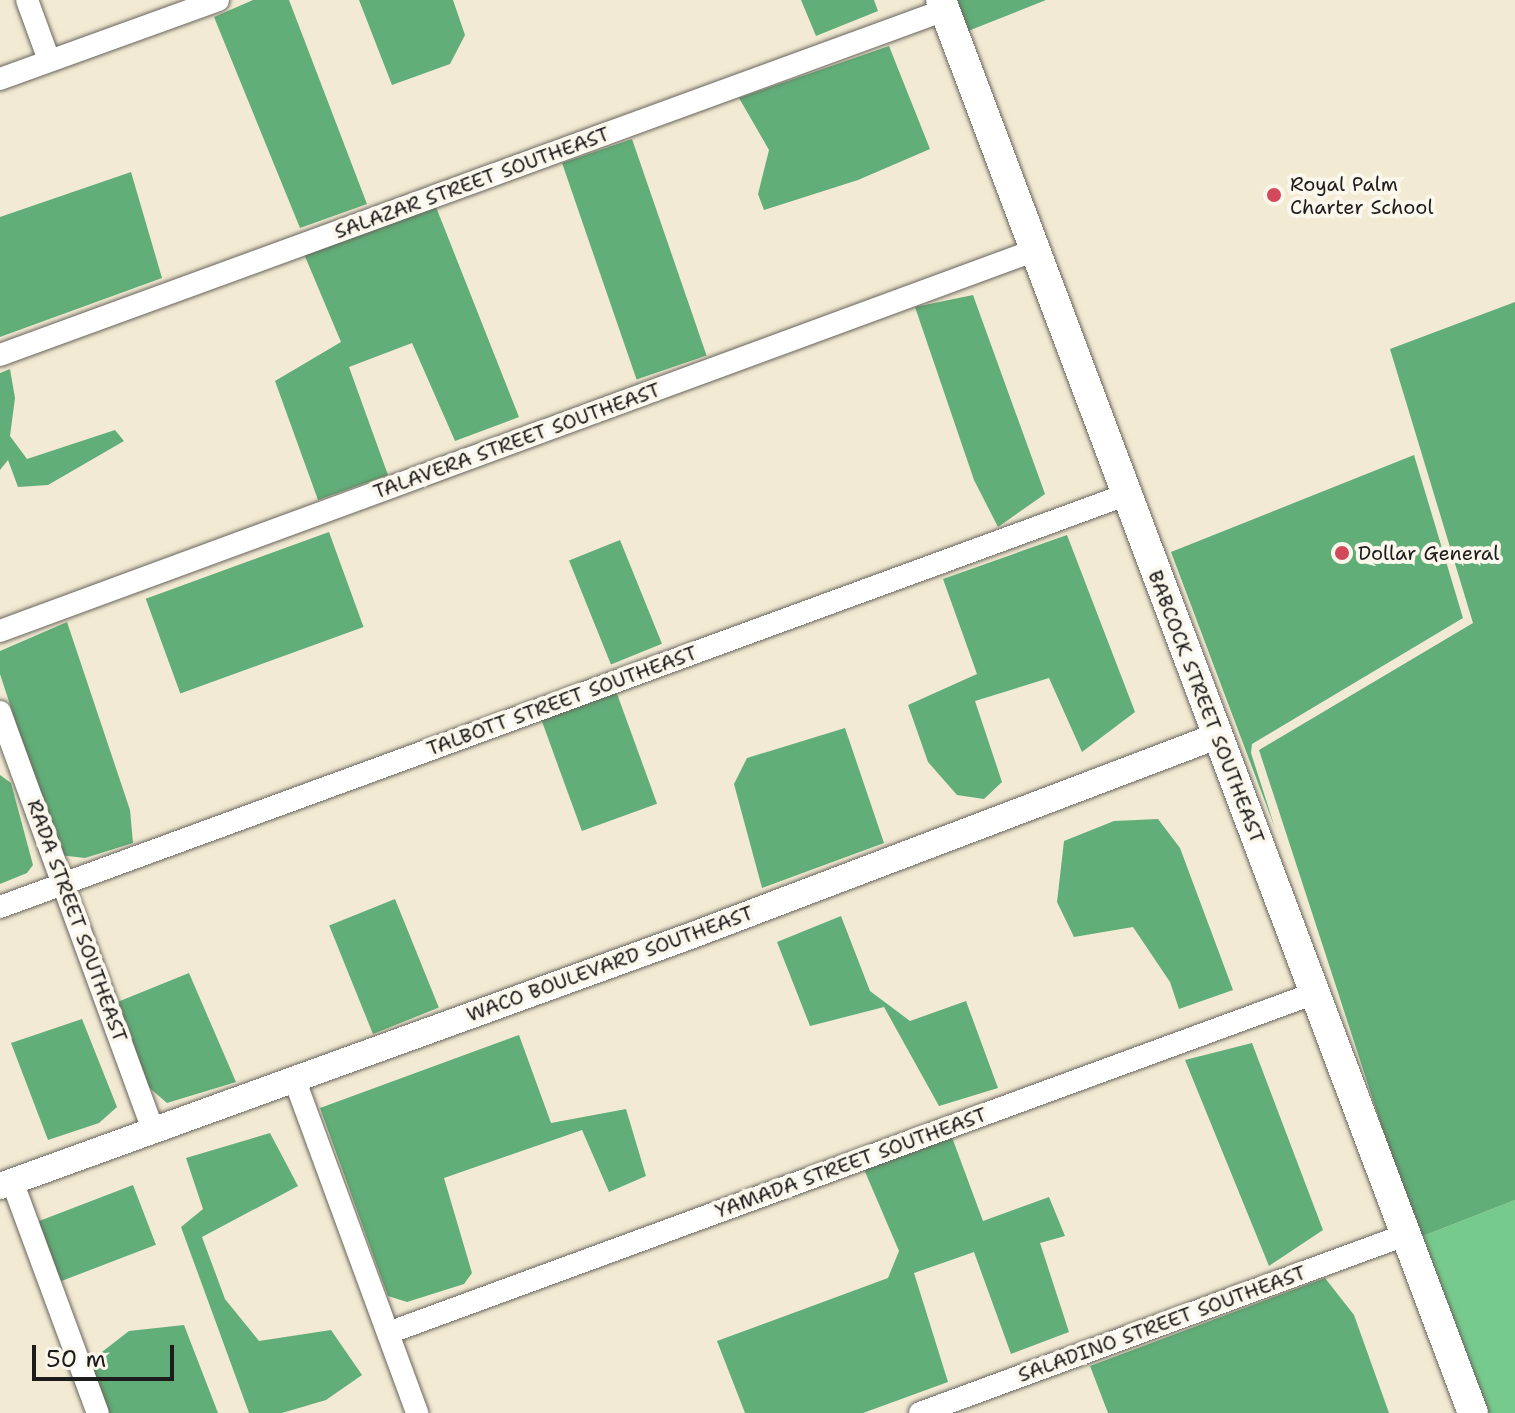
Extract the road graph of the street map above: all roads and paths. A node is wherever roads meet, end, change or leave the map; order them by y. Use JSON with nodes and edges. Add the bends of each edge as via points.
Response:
{"nodes":[{"id":1,"x":27,"y":0,"type":"edge"},
{"id":2,"x":218,"y":0,"type":"edge"},
{"id":3,"x":943,"y":5,"type":"edge"},
{"id":4,"x":49,"y":60,"type":"junction"},
{"id":5,"x":0,"y":79,"type":"edge"},
{"id":6,"x":1033,"y":251,"type":"junction"},
{"id":7,"x":0,"y":355,"type":"edge"},
{"id":8,"x":1125,"y":495,"type":"junction"},
{"id":9,"x":0,"y":631,"type":"edge"},
{"id":10,"x":0,"y":712,"type":"edge"},
{"id":11,"x":1217,"y":736,"type":"junction"},
{"id":12,"x":64,"y":883,"type":"junction"},
{"id":13,"x":0,"y":907,"type":"edge"},
{"id":14,"x":1315,"y":993,"type":"junction"},
{"id":15,"x":294,"y":1078,"type":"junction"},
{"id":16,"x":153,"y":1129,"type":"junction"},
{"id":17,"x":6,"y":1183,"type":"edge"},
{"id":18,"x":1405,"y":1235,"type":"junction"},
{"id":19,"x":388,"y":1333,"type":"junction"},
{"id":20,"x":98,"y":1413,"type":"edge"},
{"id":21,"x":417,"y":1413,"type":"edge"},
{"id":22,"x":920,"y":1413,"type":"edge"},
{"id":23,"x":1473,"y":1413,"type":"edge"}],
"edges":[{"from":1,"to":4,"type":"street"},
{"from":2,"to":4,"type":"street"},
{"from":3,"to":6,"type":"main road","name":"BABCOCK STREET SOUTHEAST"},
{"from":3,"to":7,"type":"street","name":"SALAZAR STREET SOUTHEAST"},
{"from":4,"to":5,"type":"street"},
{"from":6,"to":8,"type":"main road","name":"BABCOCK STREET SOUTHEAST"},
{"from":6,"to":9,"type":"street","name":"TALAVERA STREET SOUTHEAST"},
{"from":8,"to":11,"type":"main road","name":"BABCOCK STREET SOUTHEAST"},
{"from":8,"to":12,"type":"street","name":"TALBOTT STREET SOUTHEAST"},
{"from":10,"to":12,"type":"street","name":"RADA STREET SOUTHEAST"},
{"from":11,"to":14,"type":"main road","name":"BABCOCK STREET SOUTHEAST"},
{"from":11,"to":15,"type":"street","name":"WACO BOULEVARD SOUTHEAST","via":[[693,935]]},
{"from":12,"to":13,"type":"street","name":"TALBOTT STREET SOUTHEAST"},
{"from":12,"to":16,"type":"street","name":"RADA STREET SOUTHEAST"},
{"from":14,"to":18,"type":"main road","name":"BABCOCK STREET SOUTHEAST"},
{"from":14,"to":19,"type":"street","name":"YAMADA STREET SOUTHEAST"},
{"from":15,"to":16,"type":"street","name":"WACO BOULEVARD SOUTHEAST"},
{"from":15,"to":19,"type":"street"},
{"from":16,"to":17,"type":"street","name":"WACO BOULEVARD SOUTHEAST"},
{"from":17,"to":20,"type":"street"},
{"from":18,"to":22,"type":"street","name":"SALADINO STREET SOUTHEAST"},
{"from":18,"to":23,"type":"main road","name":"BABCOCK STREET SOUTHEAST"},
{"from":19,"to":21,"type":"street"}]}
